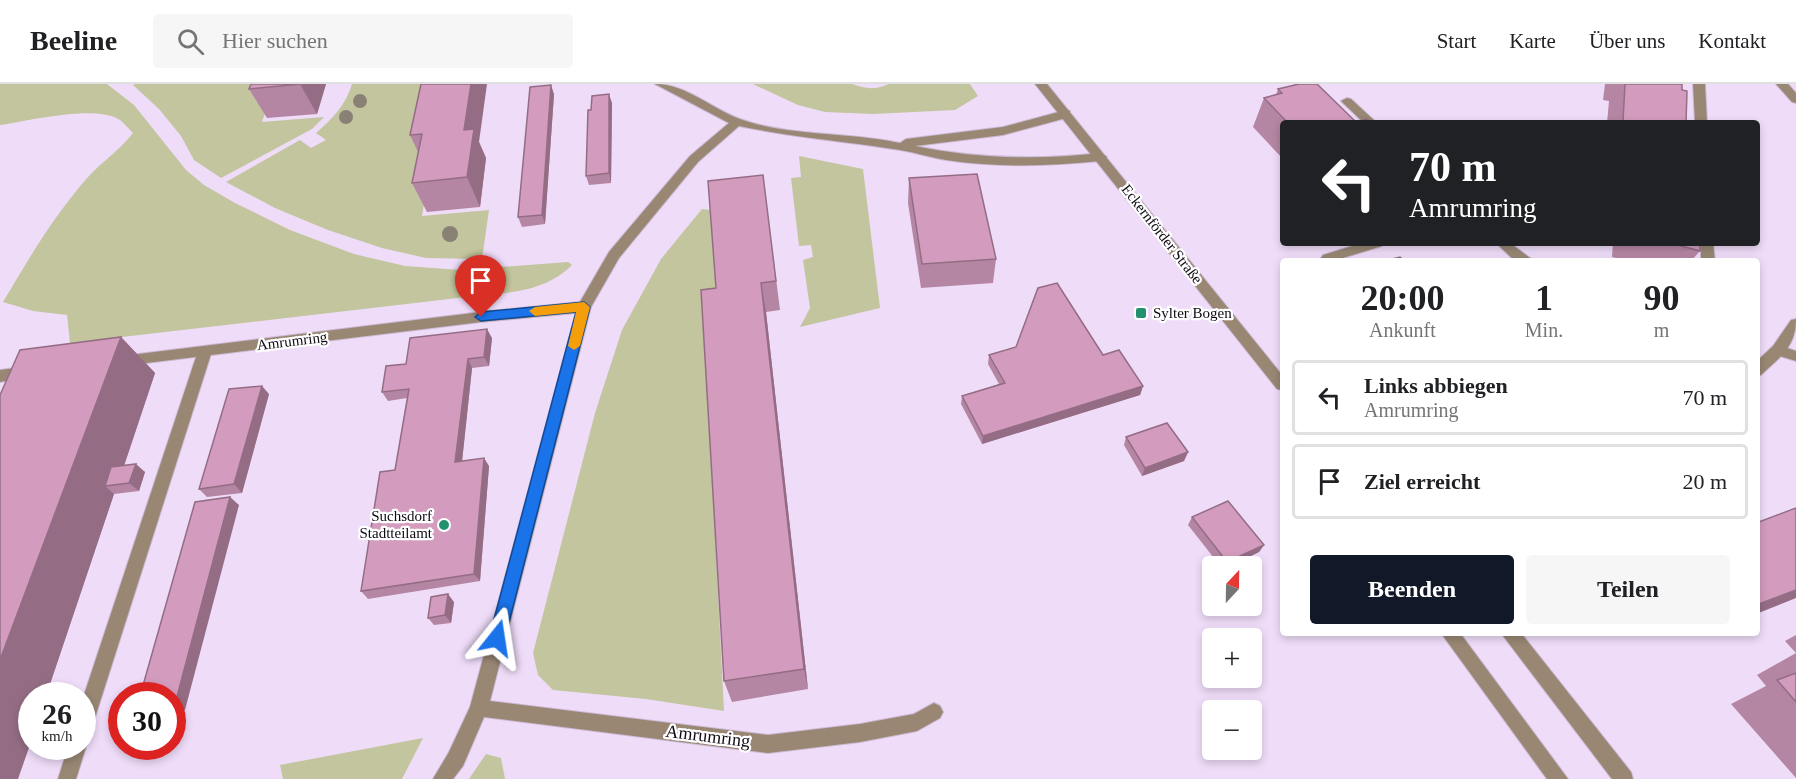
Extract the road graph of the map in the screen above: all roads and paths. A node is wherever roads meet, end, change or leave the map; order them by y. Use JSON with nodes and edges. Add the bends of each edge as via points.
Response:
{"nodes":[{"id":1,"x":661,"y":84,"type":"edge"},
{"id":2,"x":1041,"y":84,"type":"edge"},
{"id":3,"x":1699,"y":84,"type":"edge"},
{"id":4,"x":1782,"y":84,"type":"edge"},
{"id":5,"x":1796,"y":100,"type":"edge"},
{"id":6,"x":1347,"y":101,"type":"dead end"},
{"id":7,"x":1066,"y":114,"type":"junction"},
{"id":8,"x":1368,"y":120,"type":"edge"},
{"id":9,"x":1701,"y":120,"type":"edge"},
{"id":10,"x":737,"y":122,"type":"junction"},
{"id":11,"x":894,"y":145,"type":"junction"},
{"id":12,"x":1101,"y":156,"type":"junction"},
{"id":13,"x":1367,"y":246,"type":"edge"},
{"id":14,"x":1506,"y":246,"type":"edge"},
{"id":15,"x":1328,"y":258,"type":"dead end"},
{"id":16,"x":1520,"y":258,"type":"edge"},
{"id":17,"x":584,"y":307,"type":"junction"},
{"id":18,"x":1796,"y":324,"type":"edge"},
{"id":19,"x":1778,"y":350,"type":"junction"},
{"id":20,"x":205,"y":351,"type":"junction"},
{"id":21,"x":1796,"y":356,"type":"edge"},
{"id":22,"x":102,"y":363,"type":"edge"},
{"id":23,"x":1760,"y":365,"type":"edge"},
{"id":24,"x":45,"y":370,"type":"edge"},
{"id":25,"x":0,"y":376,"type":"edge"},
{"id":26,"x":1280,"y":383,"type":"edge"},
{"id":27,"x":1452,"y":636,"type":"edge"},
{"id":28,"x":1512,"y":636,"type":"edge"},
{"id":29,"x":96,"y":687,"type":"edge"},
{"id":30,"x":479,"y":708,"type":"junction"},
{"id":31,"x":934,"y":712,"type":"dead end"},
{"id":32,"x":73,"y":760,"type":"edge"},
{"id":33,"x":67,"y":779,"type":"edge"},
{"id":34,"x":442,"y":779,"type":"edge"},
{"id":35,"x":1559,"y":779,"type":"edge"},
{"id":36,"x":1624,"y":779,"type":"edge"}],
"edges":[{"from":1,"to":10,"type":"street"},
{"from":2,"to":7,"type":"street","name":"Eckernförder Straße"},
{"from":3,"to":9,"type":"street"},
{"from":4,"to":5,"type":"street"},
{"from":6,"to":8,"type":"street"},
{"from":7,"to":11,"type":"street","via":[[1003,131]]},
{"from":7,"to":12,"type":"street","name":"Eckernförder Straße"},
{"from":10,"to":11,"type":"street"},
{"from":10,"to":17,"type":"street","via":[[694,159],[628,237]]},
{"from":11,"to":12,"type":"street","via":[[1002,162],[1052,162]]},
{"from":12,"to":26,"type":"street","name":"Eckernförder Straße"},
{"from":13,"to":15,"type":"street"},
{"from":14,"to":16,"type":"street"},
{"from":17,"to":20,"type":"street","name":"Amrumring"},
{"from":17,"to":30,"type":"street"},
{"from":18,"to":19,"type":"street"},
{"from":19,"to":21,"type":"street"},
{"from":19,"to":23,"type":"street"},
{"from":20,"to":22,"type":"street","name":"Amrumring"},
{"from":20,"to":29,"type":"street"},
{"from":24,"to":25,"type":"street"},
{"from":27,"to":35,"type":"street"},
{"from":28,"to":36,"type":"street"},
{"from":30,"to":31,"type":"street","name":"Amrumring","via":[[768,744],[860,733],[917,722]]},
{"from":30,"to":34,"type":"street","via":[[456,759]]},
{"from":32,"to":33,"type":"street"}]}
